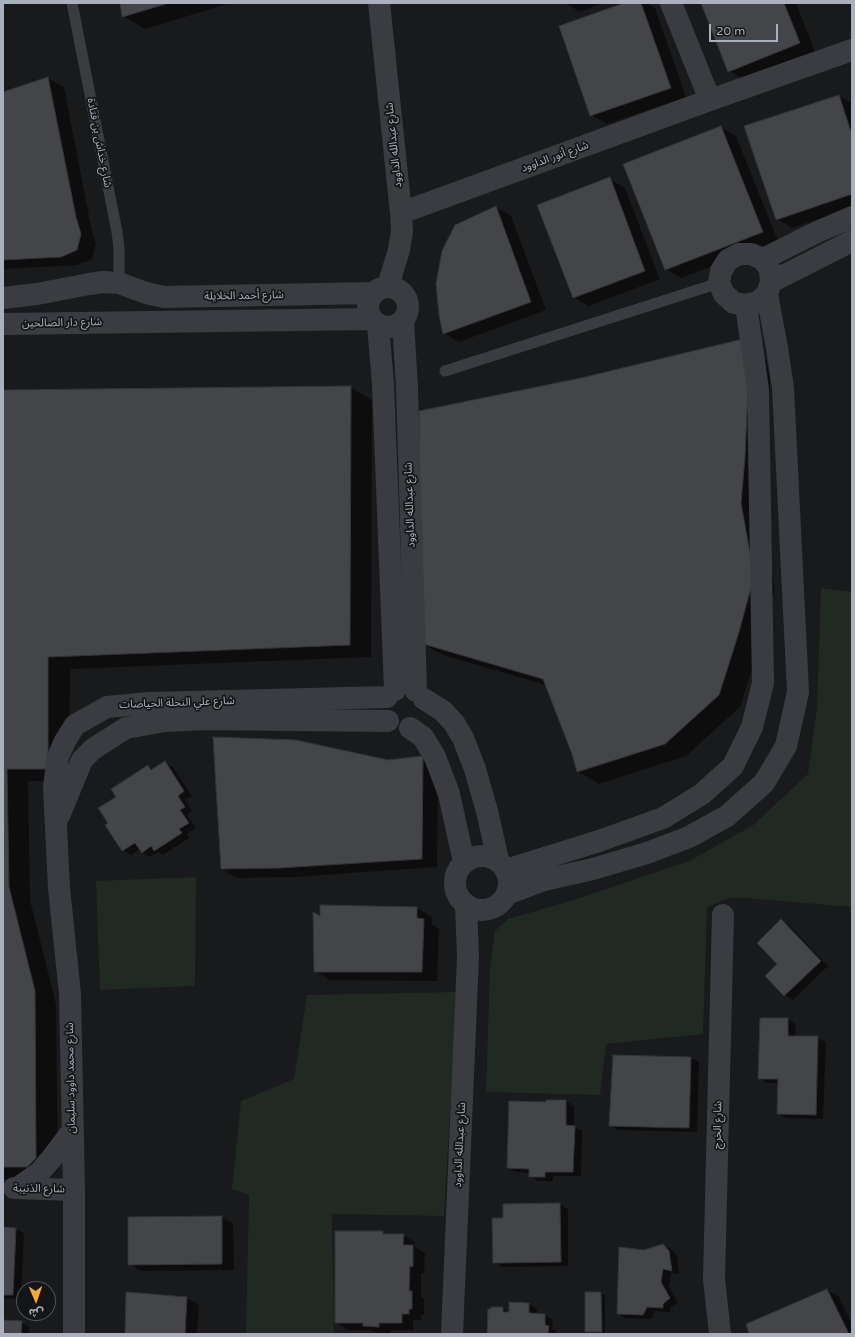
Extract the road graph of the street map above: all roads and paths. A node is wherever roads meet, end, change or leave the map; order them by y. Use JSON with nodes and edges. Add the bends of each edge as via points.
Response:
{"nodes":[{"id":1,"x":72,"y":3,"type":"edge"},
{"id":2,"x":379,"y":3,"type":"edge"},
{"id":3,"x":671,"y":3,"type":"edge"},
{"id":4,"x":852,"y":50,"type":"edge"},
{"id":5,"x":710,"y":100,"type":"junction"},
{"id":6,"x":401,"y":213,"type":"junction"},
{"id":7,"x":852,"y":217,"type":"edge"},
{"id":8,"x":852,"y":241,"type":"edge"},
{"id":9,"x":763,"y":259,"type":"junction"},
{"id":10,"x":119,"y":283,"type":"junction"},
{"id":11,"x":719,"y":283,"type":"junction"},
{"id":12,"x":769,"y":288,"type":"junction"},
{"id":13,"x":380,"y":290,"type":"junction"},
{"id":14,"x":3,"y":298,"type":"edge"},
{"id":15,"x":746,"y":306,"type":"junction"},
{"id":16,"x":404,"y":320,"type":"junction"},
{"id":17,"x":121,"y":322,"type":"junction"},
{"id":18,"x":375,"y":322,"type":"junction"},
{"id":19,"x":3,"y":324,"type":"edge"},
{"id":20,"x":445,"y":371,"type":"dead end"},
{"id":21,"x":405,"y":694,"type":"junction"},
{"id":22,"x":388,"y":721,"type":"junction"},
{"id":23,"x":75,"y":725,"type":"junction"},
{"id":24,"x":410,"y":728,"type":"junction"},
{"id":25,"x":93,"y":749,"type":"junction"},
{"id":26,"x":56,"y":822,"type":"junction"},
{"id":27,"x":464,"y":862,"type":"junction"},
{"id":28,"x":502,"y":865,"type":"junction"},
{"id":29,"x":507,"y":894,"type":"junction"},
{"id":30,"x":466,"y":905,"type":"junction"},
{"id":31,"x":489,"y":909,"type":"junction"},
{"id":32,"x":723,"y":915,"type":"dead end"},
{"id":33,"x":468,"y":957,"type":"junction"},
{"id":34,"x":72,"y":1131,"type":"junction"},
{"id":35,"x":10,"y":1188,"type":"edge"},
{"id":36,"x":74,"y":1190,"type":"junction"},
{"id":37,"x":74,"y":1334,"type":"edge"},
{"id":38,"x":452,"y":1334,"type":"edge"},
{"id":39,"x":720,"y":1334,"type":"edge"}],
"edges":[{"from":1,"to":10,"type":"lane","name":"شارع خداش بن قتادة","via":[[117,232]]},
{"from":2,"to":6,"type":"street","name":"شارع عبدالله الداوود"},
{"from":3,"to":5,"type":"street"},
{"from":4,"to":5,"type":"street","name":"شارع أنور الداوود"},
{"from":5,"to":6,"type":"street","name":"شارع أنور الداوود"},
{"from":6,"to":13,"type":"street","name":"شارع عبدالله الداوود","via":[[399,250]]},
{"from":7,"to":9,"type":"street"},
{"from":8,"to":12,"type":"street"},
{"from":9,"to":11,"type":"street","via":[[751,254],[739,254],[728,260],[721,271]]},
{"from":9,"to":12,"type":"street","via":[[770,270]]},
{"from":10,"to":13,"type":"street","name":"شارع أحمد الخلايلة","via":[[164,297]]},
{"from":10,"to":14,"type":"street","via":[[103,282]]},
{"from":10,"to":17,"type":"street","via":[[125,299]]},
{"from":11,"to":15,"type":"street","via":[[724,294],[734,303]]},
{"from":11,"to":20,"type":"lane"},
{"from":12,"to":15,"type":"street","via":[[758,302]]},
{"from":12,"to":29,"type":"street","via":[[783,388],[798,692],[786,746],[764,783],[727,816],[689,837],[647,853],[544,880]]},
{"from":13,"to":16,"type":"street","via":[[397,288],[404,294],[408,302],[408,312]]},
{"from":13,"to":18,"type":"street","via":[[368,302],[368,311]]},
{"from":15,"to":28,"type":"street","via":[[758,389],[762,611],[763,683],[752,727],[733,766],[702,794],[663,818],[599,841]]},
{"from":16,"to":18,"type":"street","via":[[387,327]]},
{"from":16,"to":21,"type":"street","name":"شارع عبدالله الداوود","via":[[408,403]]},
{"from":17,"to":18,"type":"street"},
{"from":17,"to":19,"type":"street","name":"شارع دار الصالحين"},
{"from":18,"to":21,"type":"street","name":"شارع عبدالله الداوود","via":[[383,384]]},
{"from":21,"to":22,"type":"street","via":[[384,709]]},
{"from":21,"to":23,"type":"street","name":"شارع علي النحلة الحياصات","via":[[125,705],[107,707]]},
{"from":21,"to":24,"type":"street","via":[[425,711],[420,722]]},
{"from":21,"to":28,"type":"street","via":[[443,711],[463,738],[475,769]]},
{"from":22,"to":24,"type":"street","via":[[398,728]]},
{"from":22,"to":25,"type":"street","name":"شارع علي النحلة الحياصات","via":[[166,721],[126,728]]},
{"from":23,"to":25,"type":"street"},
{"from":23,"to":26,"type":"street","name":"شارع علي النحلة الحياصات","via":[[58,757],[54,787]]},
{"from":24,"to":27,"type":"street","via":[[423,737],[435,757],[449,794]]},
{"from":25,"to":26,"type":"street","name":"شارع علي النحلة الحياصات","via":[[82,760]]},
{"from":26,"to":34,"type":"street","name":"شارع محمد داوود سليمان","via":[[59,888],[70,994]]},
{"from":27,"to":28,"type":"street","via":[[475,856],[487,856]]},
{"from":27,"to":30,"type":"street","via":[[456,872],[454,884]]},
{"from":28,"to":29,"type":"street","via":[[510,881]]},
{"from":29,"to":31,"type":"street","via":[[500,903]]},
{"from":30,"to":31,"type":"street","via":[[481,910]]},
{"from":30,"to":33,"type":"street","name":"شارع عبدالله الداوود"},
{"from":31,"to":33,"type":"street","name":"شارع عبدالله الداوود"},
{"from":32,"to":39,"type":"street","name":"شارع الخرج","via":[[714,1279]]},
{"from":33,"to":38,"type":"street","name":"شارع عبدالله الداوود"},
{"from":34,"to":35,"type":"street","via":[[40,1172]]},
{"from":34,"to":36,"type":"street","name":"شارع محمد داوود سليمان"},
{"from":35,"to":36,"type":"street","name":"شارع الذنيبة"},
{"from":36,"to":37,"type":"street","name":"شارع محمد داوود سليمان"}]}
